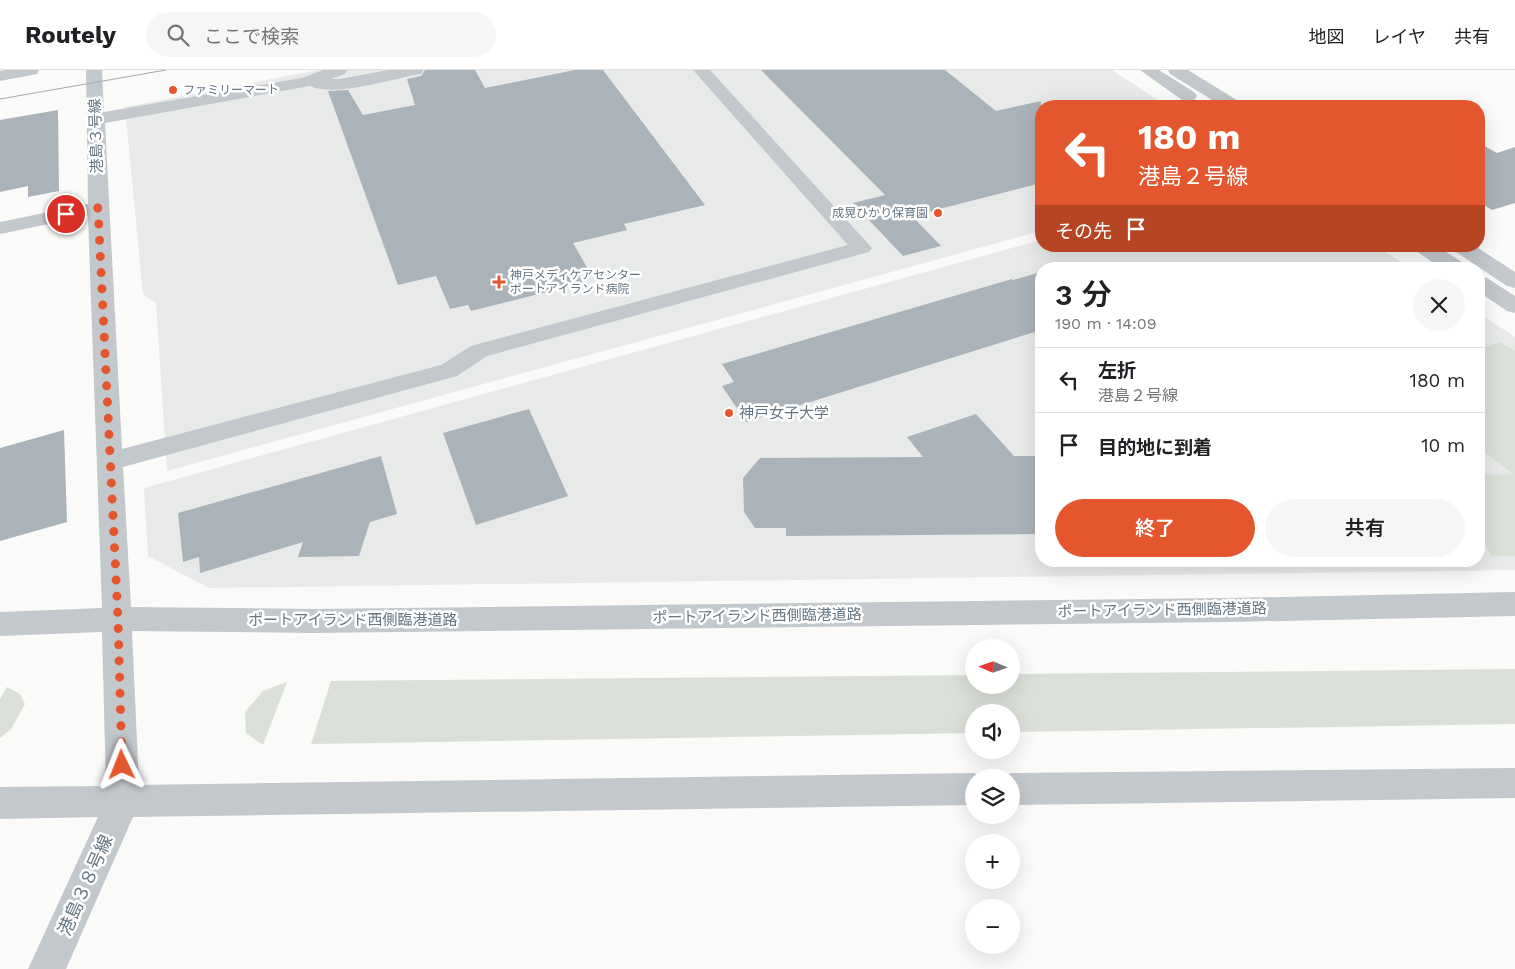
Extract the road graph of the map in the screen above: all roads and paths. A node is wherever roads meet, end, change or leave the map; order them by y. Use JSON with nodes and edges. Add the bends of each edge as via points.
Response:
{"nodes":[{"id":1,"x":31,"y":70,"type":"edge"},
{"id":2,"x":94,"y":70,"type":"edge"},
{"id":3,"x":339,"y":70,"type":"edge"},
{"id":4,"x":415,"y":70,"type":"edge"},
{"id":5,"x":701,"y":70,"type":"edge"},
{"id":6,"x":1148,"y":70,"type":"edge"},
{"id":7,"x":1176,"y":70,"type":"edge"},
{"id":8,"x":0,"y":76,"type":"edge"},
{"id":9,"x":305,"y":82,"type":"junction"},
{"id":10,"x":1195,"y":100,"type":"edge"},
{"id":11,"x":1224,"y":100,"type":"edge"},
{"id":12,"x":96,"y":119,"type":"junction"},
{"id":13,"x":98,"y":208,"type":"junction"},
{"id":14,"x":0,"y":228,"type":"edge"},
{"id":15,"x":1431,"y":252,"type":"edge"},
{"id":16,"x":1471,"y":252,"type":"edge"},
{"id":17,"x":1446,"y":262,"type":"edge"},
{"id":18,"x":1509,"y":272,"type":"edge"},
{"id":19,"x":1485,"y":287,"type":"edge"},
{"id":20,"x":1515,"y":306,"type":"edge"},
{"id":21,"x":109,"y":462,"type":"junction"},
{"id":22,"x":1515,"y":604,"type":"edge"},
{"id":23,"x":118,"y":619,"type":"junction"},
{"id":24,"x":0,"y":624,"type":"edge"},
{"id":25,"x":1515,"y":783,"type":"edge"},
{"id":26,"x":965,"y":789,"type":"edge"},
{"id":27,"x":1020,"y":789,"type":"edge"},
{"id":28,"x":123,"y":801,"type":"junction"},
{"id":29,"x":0,"y":803,"type":"edge"},
{"id":30,"x":47,"y":969,"type":"edge"}],
"edges":[{"from":1,"to":8,"type":"street"},
{"from":2,"to":12,"type":"street","name":"港島３号線"},
{"from":3,"to":9,"type":"street"},
{"from":4,"to":9,"type":"street","via":[[340,84]]},
{"from":5,"to":21,"type":"street","via":[[862,248],[479,351],[450,371]]},
{"from":6,"to":10,"type":"street"},
{"from":7,"to":11,"type":"street"},
{"from":9,"to":12,"type":"street"},
{"from":12,"to":13,"type":"street","name":"港島３号線"},
{"from":13,"to":14,"type":"street"},
{"from":13,"to":21,"type":"street","name":"港島３号線"},
{"from":15,"to":17,"type":"street"},
{"from":16,"to":18,"type":"street"},
{"from":19,"to":20,"type":"street"},
{"from":21,"to":23,"type":"street","name":"港島３号線"},
{"from":22,"to":23,"type":"street","name":"ポートアイランド西側臨港道路","via":[[332,621]]},
{"from":23,"to":24,"type":"street","name":"ポートアイランド西側臨港道路"},
{"from":23,"to":28,"type":"street","name":"港島３号線"},
{"from":25,"to":27,"type":"street"},
{"from":26,"to":28,"type":"street"},
{"from":28,"to":29,"type":"street"},
{"from":28,"to":30,"type":"street","name":"港島３８号線"}]}
